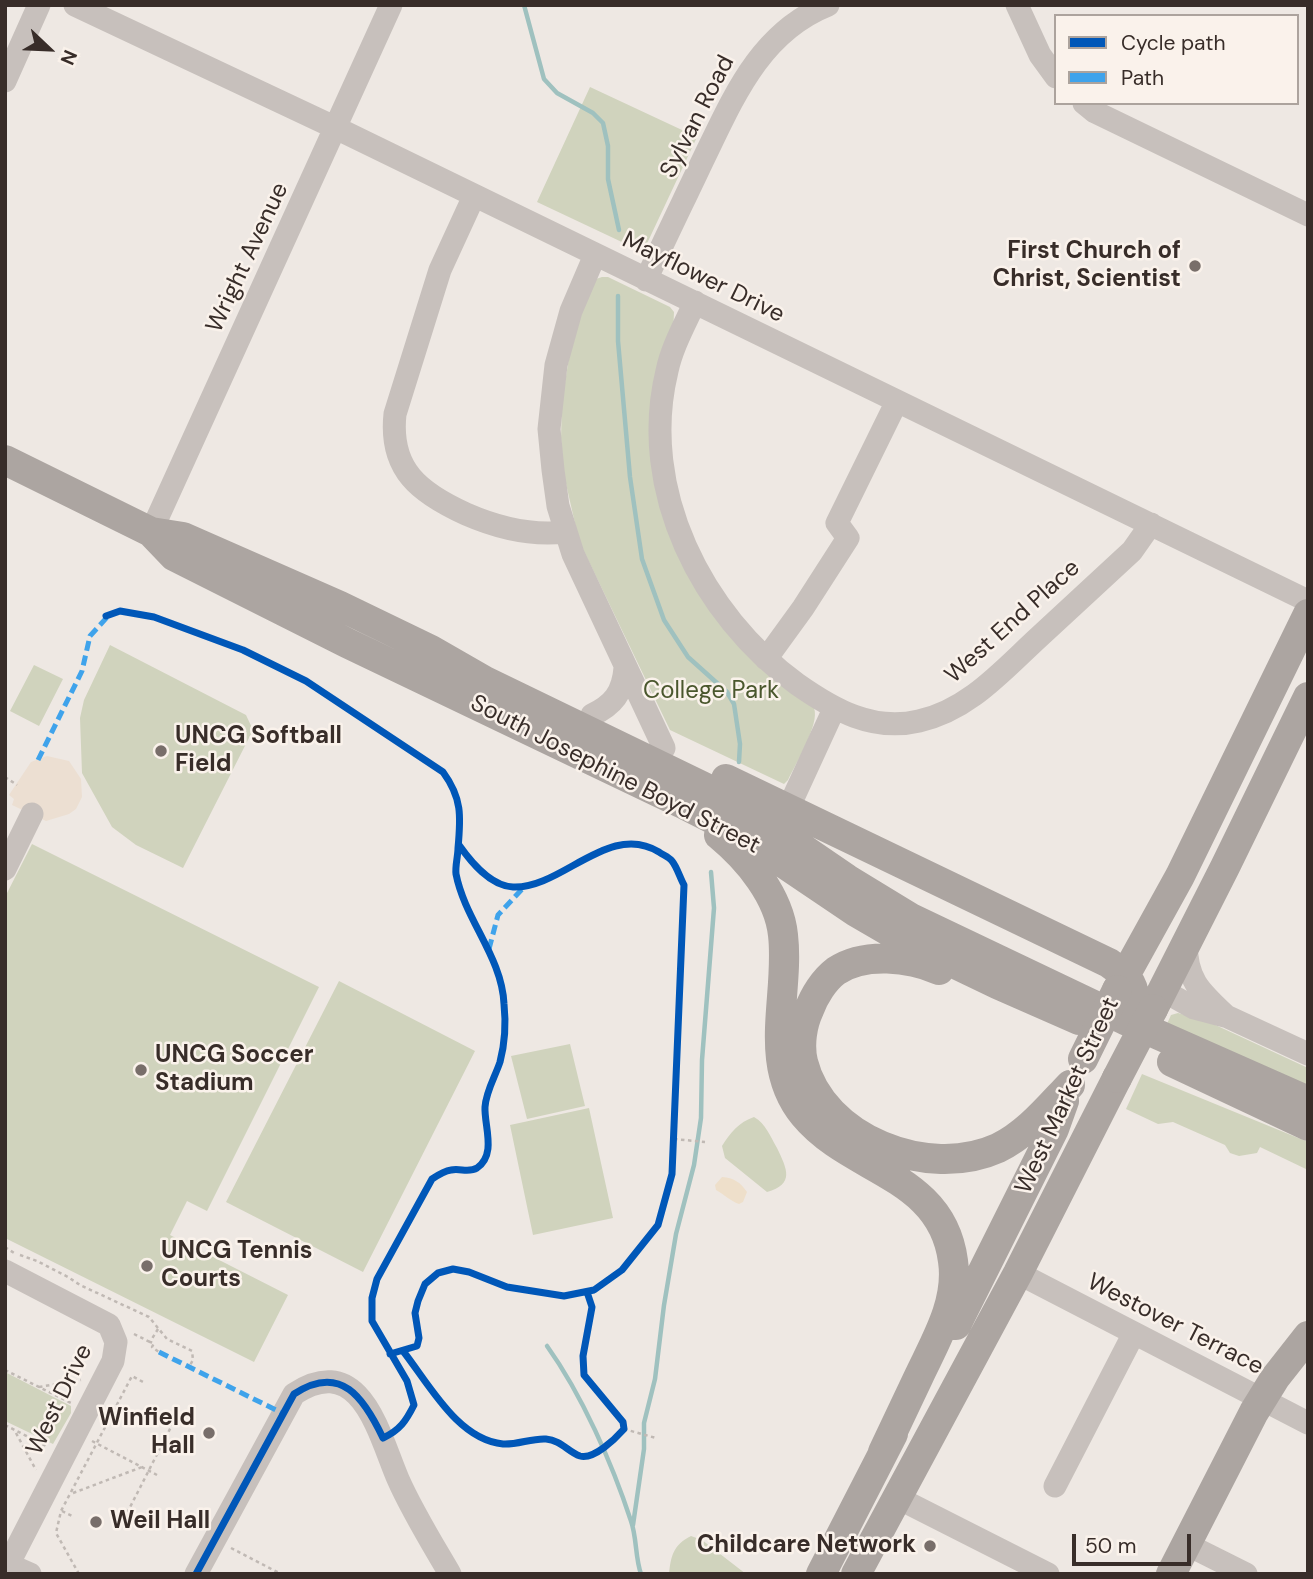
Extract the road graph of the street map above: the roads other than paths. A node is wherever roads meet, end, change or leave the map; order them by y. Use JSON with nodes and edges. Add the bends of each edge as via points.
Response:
{"nodes":[{"id":1,"x":39,"y":5,"type":"edge"},
{"id":2,"x":75,"y":5,"type":"edge"},
{"id":3,"x":391,"y":5,"type":"edge"},
{"id":4,"x":828,"y":5,"type":"edge"},
{"id":5,"x":1017,"y":5,"type":"edge"},
{"id":6,"x":7,"y":73,"type":"edge"},
{"id":7,"x":1054,"y":74,"type":"edge"},
{"id":8,"x":1086,"y":105,"type":"edge"},
{"id":9,"x":336,"y":128,"type":"junction"},
{"id":10,"x":474,"y":196,"type":"junction"},
{"id":11,"x":1308,"y":215,"type":"edge"},
{"id":12,"x":595,"y":255,"type":"junction"},
{"id":13,"x":646,"y":280,"type":"junction"},
{"id":14,"x":695,"y":302,"type":"junction"},
{"id":15,"x":897,"y":401,"type":"junction"},
{"id":16,"x":5,"y":460,"type":"edge"},
{"id":17,"x":1151,"y":524,"type":"junction"},
{"id":18,"x":151,"y":532,"type":"junction"},
{"id":19,"x":565,"y":532,"type":"junction"},
{"id":20,"x":1308,"y":601,"type":"edge"},
{"id":21,"x":1308,"y":614,"type":"edge"},
{"id":22,"x":431,"y":650,"type":"junction"},
{"id":23,"x":765,"y":659,"type":"junction"},
{"id":24,"x":625,"y":668,"type":"junction"},
{"id":25,"x":1308,"y":697,"type":"edge"},
{"id":26,"x":835,"y":709,"type":"junction"},
{"id":27,"x":592,"y":715,"type":"junction"},
{"id":28,"x":664,"y":748,"type":"junction"},
{"id":29,"x":681,"y":803,"type":"junction"},
{"id":30,"x":788,"y":809,"type":"junction"},
{"id":31,"x":32,"y":814,"type":"dead end"},
{"id":32,"x":5,"y":869,"type":"edge"},
{"id":33,"x":1180,"y":876,"type":"junction"},
{"id":34,"x":1186,"y":940,"type":"junction"},
{"id":35,"x":1133,"y":1003,"type":"junction"},
{"id":36,"x":1228,"y":1017,"type":"junction"},
{"id":37,"x":1308,"y":1054,"type":"edge"},
{"id":38,"x":1094,"y":1073,"type":"junction"},
{"id":39,"x":1308,"y":1101,"type":"edge"},
{"id":40,"x":1308,"y":1126,"type":"edge"},
{"id":41,"x":5,"y":1271,"type":"edge"},
{"id":42,"x":1018,"y":1273,"type":"junction"},
{"id":43,"x":1134,"y":1333,"type":"junction"},
{"id":44,"x":1308,"y":1336,"type":"edge"},
{"id":45,"x":1262,"y":1399,"type":"junction"},
{"id":46,"x":1308,"y":1423,"type":"edge"},
{"id":47,"x":883,"y":1452,"type":"junction"},
{"id":48,"x":1055,"y":1486,"type":"dead end"},
{"id":49,"x":897,"y":1497,"type":"junction"},
{"id":50,"x":838,"y":1539,"type":"junction"},
{"id":51,"x":1186,"y":1544,"type":"junction"},
{"id":52,"x":7,"y":1564,"type":"edge"},
{"id":53,"x":1014,"y":1566,"type":"edge"},
{"id":54,"x":30,"y":1574,"type":"edge"},
{"id":55,"x":197,"y":1574,"type":"edge"},
{"id":56,"x":450,"y":1574,"type":"edge"},
{"id":57,"x":821,"y":1574,"type":"edge"},
{"id":58,"x":827,"y":1574,"type":"edge"},
{"id":59,"x":856,"y":1574,"type":"edge"},
{"id":60,"x":1048,"y":1574,"type":"edge"},
{"id":61,"x":1171,"y":1574,"type":"edge"},
{"id":62,"x":1246,"y":1574,"type":"edge"}],
"edges":[{"from":1,"to":6,"type":"street"},
{"from":2,"to":9,"type":"street","name":"Mayflower Drive"},
{"from":3,"to":9,"type":"street","name":"Wright Avenue"},
{"from":4,"to":13,"type":"street","name":"Sylvan Road","via":[[779,35],[746,75]]},
{"from":5,"to":7,"type":"street"},
{"from":8,"to":11,"type":"street"},
{"from":9,"to":10,"type":"street","name":"Mayflower Drive"},
{"from":9,"to":18,"type":"street","name":"Wright Avenue"},
{"from":10,"to":12,"type":"street","name":"Mayflower Drive"},
{"from":10,"to":19,"type":"street","via":[[440,270],[395,414],[398,452],[416,483],[436,500],[500,526],[544,535]]},
{"from":12,"to":13,"type":"street","name":"Mayflower Drive"},
{"from":12,"to":19,"type":"street","via":[[571,311],[551,391],[553,470]]},
{"from":13,"to":14,"type":"street","name":"Mayflower Drive"},
{"from":14,"to":15,"type":"street","name":"Mayflower Drive"},
{"from":14,"to":23,"type":"street","name":"West End Place","via":[[675,345],[662,399],[660,429],[667,488],[675,521],[710,594]]},
{"from":15,"to":17,"type":"street","name":"Mayflower Drive"},
{"from":15,"to":23,"type":"street","via":[[837,523],[848,538]]},
{"from":16,"to":18,"type":"main road","name":"South Josephine Boyd Street"},
{"from":17,"to":20,"type":"street","name":"Mayflower Drive"},
{"from":17,"to":26,"type":"street","name":"West End Place","via":[[1132,551],[967,701],[934,717],[898,724],[867,722]]},
{"from":18,"to":22,"type":"main road","name":"South Josephine Boyd Street","via":[[183,537]]},
{"from":18,"to":29,"type":"main road","name":"South Josephine Boyd Street","via":[[174,556]]},
{"from":19,"to":24,"type":"street"},
{"from":21,"to":33,"type":"main road","name":"West Market Street"},
{"from":22,"to":27,"type":"main road","name":"South Josephine Boyd Street","via":[[488,667]]},
{"from":22,"to":35,"type":"main road","name":"South Josephine Boyd Street","via":[[710,790],[911,918]]},
{"from":23,"to":26,"type":"street","name":"West End Place"},
{"from":24,"to":27,"type":"street","via":[[614,701]]},
{"from":24,"to":28,"type":"street"},
{"from":25,"to":34,"type":"main road","name":"West Market Street"},
{"from":26,"to":30,"type":"street"},
{"from":27,"to":28,"type":"main road","name":"South Josephine Boyd Street"},
{"from":28,"to":30,"type":"main road","name":"South Josephine Boyd Street"},
{"from":29,"to":35,"type":"main road","name":"South Josephine Boyd Street","via":[[736,831],[899,937],[998,984]]},
{"from":29,"to":47,"type":"main road","via":[[749,864],[774,905],[783,933],[781,1063],[794,1101],[823,1133],[926,1202],[951,1248],[954,1283],[943,1326]]},
{"from":30,"to":35,"type":"main road","name":"South Josephine Boyd Street","via":[[1109,963]]},
{"from":31,"to":32,"type":"street"},
{"from":33,"to":35,"type":"main road","name":"West Market Street"},
{"from":33,"to":35,"type":"main road","via":[[1166,934],[1155,958],[1155,972]]},
{"from":34,"to":35,"type":"main road","name":"West Market Street"},
{"from":34,"to":36,"type":"street","via":[[1195,984]]},
{"from":35,"to":36,"type":"street","via":[[1194,1007]]},
{"from":35,"to":38,"type":"main road","name":"West Market Street","bridge":true},
{"from":35,"to":38,"type":"main road","name":"West Market Street","bridge":true},
{"from":35,"to":38,"type":"main road","via":[[982,990],[932,967],[887,959],[836,972],[822,985],[804,1020],[802,1058],[825,1106],[855,1130],[900,1153],[920,1157],[957,1158],[998,1148]]},
{"from":35,"to":39,"type":"main road"},
{"from":35,"to":40,"type":"main road"},
{"from":36,"to":37,"type":"street"},
{"from":38,"to":42,"type":"main road","name":"West Market Street","via":[[1101,1108]]},
{"from":38,"to":47,"type":"main road","name":"West Market Street","via":[[1054,1129],[960,1319]]},
{"from":41,"to":52,"type":"street","name":"West Drive","via":[[108,1325],[116,1342],[113,1361]]},
{"from":42,"to":43,"type":"street","name":"Westover Terrace"},
{"from":42,"to":49,"type":"main road","name":"West Market Street"},
{"from":43,"to":45,"type":"street","name":"Westover Terrace"},
{"from":43,"to":48,"type":"street"},
{"from":44,"to":45,"type":"main road"},
{"from":45,"to":46,"type":"street","name":"Westover Terrace"},
{"from":45,"to":51,"type":"main road"},
{"from":47,"to":50,"type":"main road","name":"West Market Street"},
{"from":49,"to":53,"type":"street"},
{"from":49,"to":59,"type":"main road","name":"West Market Street"},
{"from":50,"to":57,"type":"main road","name":"West Market Street"},
{"from":50,"to":58,"type":"main road"},
{"from":51,"to":61,"type":"main road"},
{"from":51,"to":62,"type":"street"},
{"from":52,"to":54,"type":"street"},
{"from":53,"to":60,"type":"street"},
{"from":55,"to":56,"type":"street","via":[[295,1394],[315,1383],[329,1382],[353,1392],[369,1410],[397,1478]]}]}
